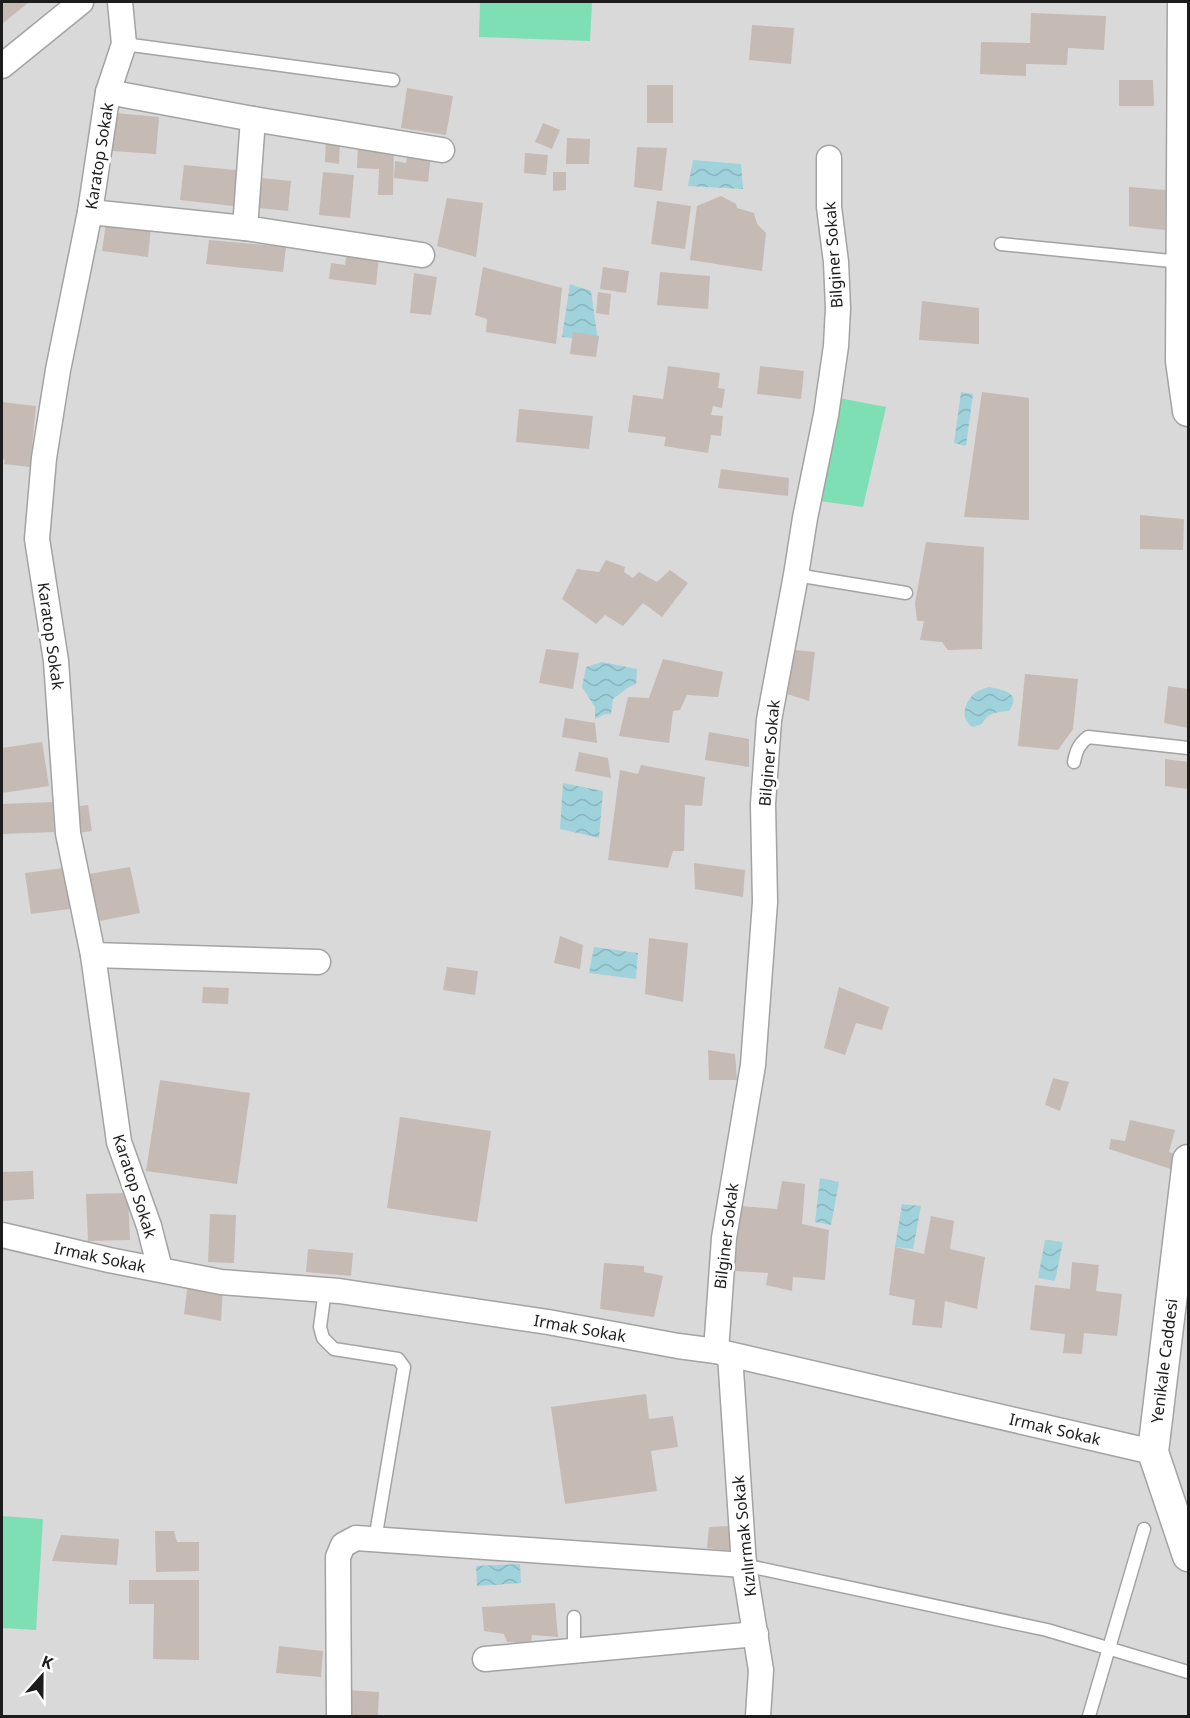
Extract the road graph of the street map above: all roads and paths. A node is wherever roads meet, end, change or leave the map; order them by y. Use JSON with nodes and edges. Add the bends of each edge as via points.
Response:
{"nodes":[{"id":1,"x":81,"y":2,"type":"edge"},
{"id":2,"x":120,"y":2,"type":"edge"},
{"id":3,"x":1183,"y":2,"type":"edge"},
{"id":4,"x":124,"y":44,"type":"junction"},
{"id":5,"x":2,"y":66,"type":"edge"},
{"id":6,"x":393,"y":80,"type":"dead end"},
{"id":7,"x":108,"y":92,"type":"junction"},
{"id":8,"x":253,"y":119,"type":"junction"},
{"id":9,"x":442,"y":150,"type":"dead end"},
{"id":10,"x":829,"y":158,"type":"dead end"},
{"id":11,"x":90,"y":212,"type":"junction"},
{"id":12,"x":245,"y":228,"type":"junction"},
{"id":13,"x":1000,"y":244,"type":"dead end"},
{"id":14,"x":422,"y":255,"type":"dead end"},
{"id":15,"x":1181,"y":262,"type":"junction"},
{"id":16,"x":1188,"y":411,"type":"edge"},
{"id":17,"x":796,"y":575,"type":"junction"},
{"id":18,"x":906,"y":593,"type":"dead end"},
{"id":19,"x":1188,"y":748,"type":"edge"},
{"id":20,"x":1074,"y":762,"type":"dead end"},
{"id":21,"x":93,"y":955,"type":"junction"},
{"id":22,"x":318,"y":962,"type":"dead end"},
{"id":23,"x":1188,"y":1160,"type":"edge"},
{"id":24,"x":2,"y":1235,"type":"edge"},
{"id":25,"x":160,"y":1269,"type":"junction"},
{"id":26,"x":325,"y":1290,"type":"junction"},
{"id":27,"x":723,"y":1353,"type":"junction"},
{"id":28,"x":1154,"y":1452,"type":"junction"},
{"id":29,"x":1144,"y":1529,"type":"dead end"},
{"id":30,"x":375,"y":1540,"type":"junction"},
{"id":31,"x":1188,"y":1556,"type":"edge"},
{"id":32,"x":744,"y":1565,"type":"junction"},
{"id":33,"x":574,"y":1617,"type":"dead end"},
{"id":34,"x":756,"y":1634,"type":"junction"},
{"id":35,"x":1109,"y":1649,"type":"junction"},
{"id":36,"x":574,"y":1651,"type":"junction"},
{"id":37,"x":485,"y":1659,"type":"dead end"},
{"id":38,"x":1188,"y":1672,"type":"edge"},
{"id":39,"x":339,"y":1716,"type":"edge"},
{"id":40,"x":758,"y":1716,"type":"edge"},
{"id":41,"x":1089,"y":1716,"type":"edge"}],
"edges":[{"from":1,"to":5,"type":"street"},
{"from":2,"to":4,"type":"street","name":"Karatop Sokak"},
{"from":3,"to":15,"type":"street"},
{"from":4,"to":6,"type":"lane"},
{"from":4,"to":7,"type":"street","name":"Karatop Sokak"},
{"from":7,"to":8,"type":"street"},
{"from":7,"to":11,"type":"street","name":"Karatop Sokak"},
{"from":8,"to":9,"type":"street"},
{"from":8,"to":12,"type":"street"},
{"from":10,"to":17,"type":"street","name":"Bilginer Sokak","via":[[838,308],[836,346]]},
{"from":11,"to":12,"type":"street"},
{"from":11,"to":21,"type":"street","name":"Karatop Sokak","via":[[52,403],[37,539],[56,661],[68,833]]},
{"from":12,"to":14,"type":"street"},
{"from":13,"to":15,"type":"lane"},
{"from":15,"to":16,"type":"street","via":[[1181,361]]},
{"from":17,"to":18,"type":"lane"},
{"from":17,"to":27,"type":"street","name":"Bilginer Sokak","via":[[769,720],[763,804],[765,902],[753,1065],[724,1238]]},
{"from":19,"to":20,"type":"lane","via":[[1088,737],[1076,752]]},
{"from":21,"to":22,"type":"street"},
{"from":21,"to":25,"type":"street","name":"Karatop Sokak","via":[[119,1142],[150,1227]]},
{"from":23,"to":28,"type":"street","name":"Yenikale Caddesi"},
{"from":24,"to":25,"type":"street","name":"Irmak Sokak"},
{"from":25,"to":26,"type":"street","name":"Irmak Sokak","via":[[221,1282]]},
{"from":26,"to":27,"type":"street","name":"Irmak Sokak","via":[[548,1322]]},
{"from":26,"to":30,"type":"lane","via":[[320,1327],[334,1349],[398,1359],[404,1367]]},
{"from":27,"to":28,"type":"street","name":"Irmak Sokak"},
{"from":27,"to":32,"type":"street","name":"Kızılırmak Sokak"},
{"from":28,"to":31,"type":"street","name":"Yenikale Caddesi"},
{"from":29,"to":35,"type":"lane"},
{"from":30,"to":32,"type":"street"},
{"from":30,"to":39,"type":"street","via":[[356,1538],[343,1545],[338,1557]]},
{"from":32,"to":34,"type":"street","name":"Kızılırmak Sokak"},
{"from":32,"to":35,"type":"lane","via":[[1047,1630]]},
{"from":33,"to":36,"type":"lane"},
{"from":34,"to":36,"type":"street"},
{"from":34,"to":40,"type":"street","name":"Kızılırmak Sokak","via":[[762,1670]]},
{"from":35,"to":38,"type":"lane"},
{"from":35,"to":41,"type":"lane"},
{"from":36,"to":37,"type":"street"}]}
